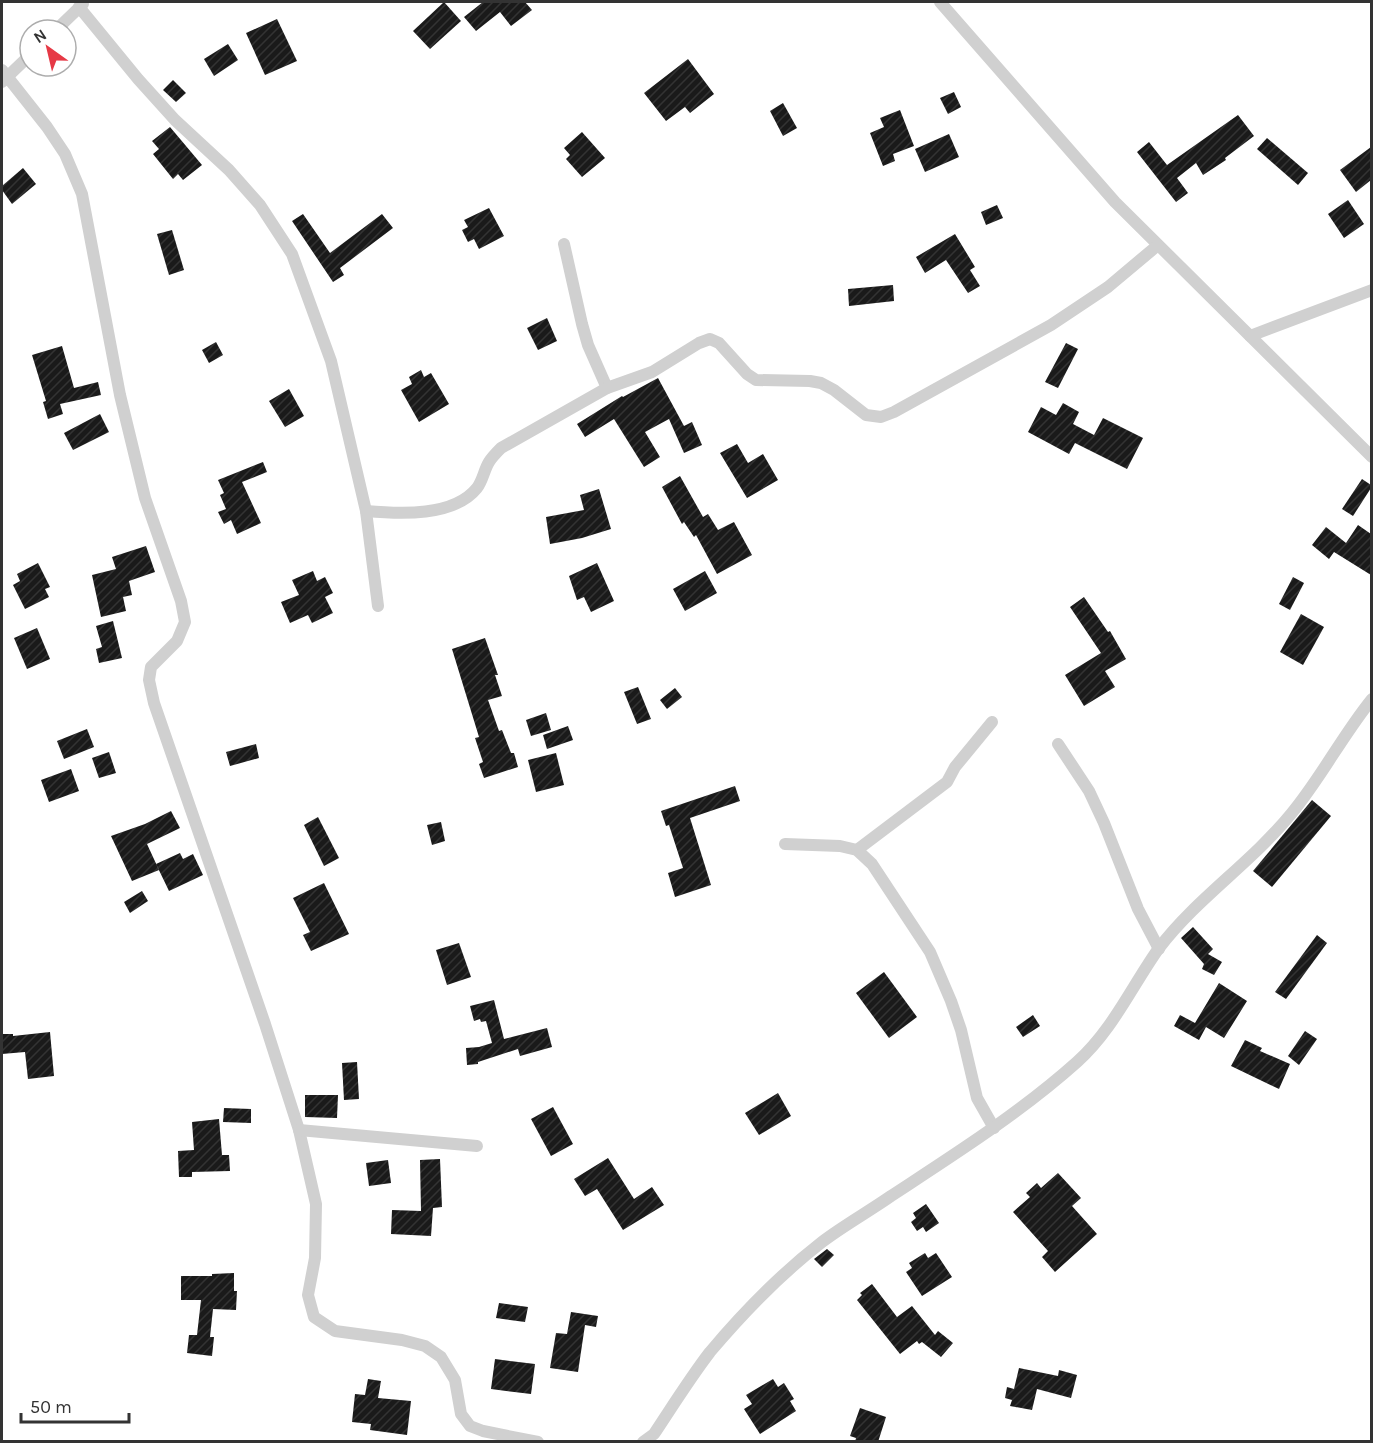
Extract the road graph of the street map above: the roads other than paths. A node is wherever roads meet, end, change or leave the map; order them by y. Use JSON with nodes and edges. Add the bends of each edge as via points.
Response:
{"nodes":[{"id":1,"x":940,"y":2,"type":"edge"},
{"id":2,"x":82,"y":4,"type":"edge"},
{"id":3,"x":68,"y":18,"type":"edge"},
{"id":4,"x":18,"y":66,"type":"edge"},
{"id":5,"x":4,"y":77,"type":"edge"},
{"id":6,"x":564,"y":244,"type":"dead end"},
{"id":7,"x":1158,"y":245,"type":"junction"},
{"id":8,"x":1371,"y":290,"type":"edge"},
{"id":9,"x":1250,"y":336,"type":"junction"},
{"id":10,"x":607,"y":388,"type":"junction"},
{"id":11,"x":1371,"y":457,"type":"edge"},
{"id":12,"x":366,"y":511,"type":"junction"},
{"id":13,"x":378,"y":606,"type":"dead end"},
{"id":14,"x":1371,"y":699,"type":"edge"},
{"id":15,"x":992,"y":722,"type":"dead end"},
{"id":16,"x":1058,"y":744,"type":"dead end"},
{"id":17,"x":785,"y":844,"type":"dead end"},
{"id":18,"x":857,"y":850,"type":"junction"},
{"id":19,"x":1159,"y":949,"type":"junction"},
{"id":20,"x":994,"y":1128,"type":"junction"},
{"id":21,"x":299,"y":1130,"type":"junction"},
{"id":22,"x":477,"y":1146,"type":"dead end"},
{"id":23,"x":538,"y":1442,"type":"edge"},
{"id":24,"x":643,"y":1442,"type":"edge"}],
"edges":[{"from":1,"to":7,"type":"street","via":[[1115,202]]},
{"from":2,"to":3,"type":"street"},
{"from":2,"to":12,"type":"street","via":[[168,112],[260,205],[292,254],[332,361]]},
{"from":4,"to":5,"type":"street"},
{"from":5,"to":21,"type":"street","via":[[47,127],[65,154],[82,194],[139,476],[185,622],[177,641],[151,667],[149,680],[154,703]]},
{"from":6,"to":10,"type":"street","via":[[588,345]]},
{"from":7,"to":9,"type":"street"},
{"from":7,"to":10,"type":"street","via":[[1108,287],[1051,326],[881,417],[866,415],[821,383],[756,380],[719,343],[710,339],[652,372]]},
{"from":8,"to":9,"type":"street"},
{"from":9,"to":11,"type":"street"},
{"from":10,"to":12,"type":"street","via":[[501,448],[490,460],[478,487],[464,501],[399,514]]},
{"from":12,"to":13,"type":"street"},
{"from":14,"to":19,"type":"street","via":[[1291,814],[1199,903]]},
{"from":15,"to":18,"type":"street","via":[[947,782]]},
{"from":16,"to":19,"type":"street","via":[[1089,791]]},
{"from":17,"to":18,"type":"street"},
{"from":18,"to":20,"type":"street","via":[[872,864],[930,952],[955,1010],[977,1098]]},
{"from":19,"to":20,"type":"street","via":[[1078,1062]]},
{"from":20,"to":24,"type":"street","via":[[822,1242],[709,1354],[654,1434]]},
{"from":21,"to":22,"type":"street"},
{"from":21,"to":23,"type":"street","via":[[316,1204],[315,1258],[308,1295],[314,1317],[335,1331],[425,1346],[441,1357],[455,1380],[461,1414],[470,1426]]}]}
